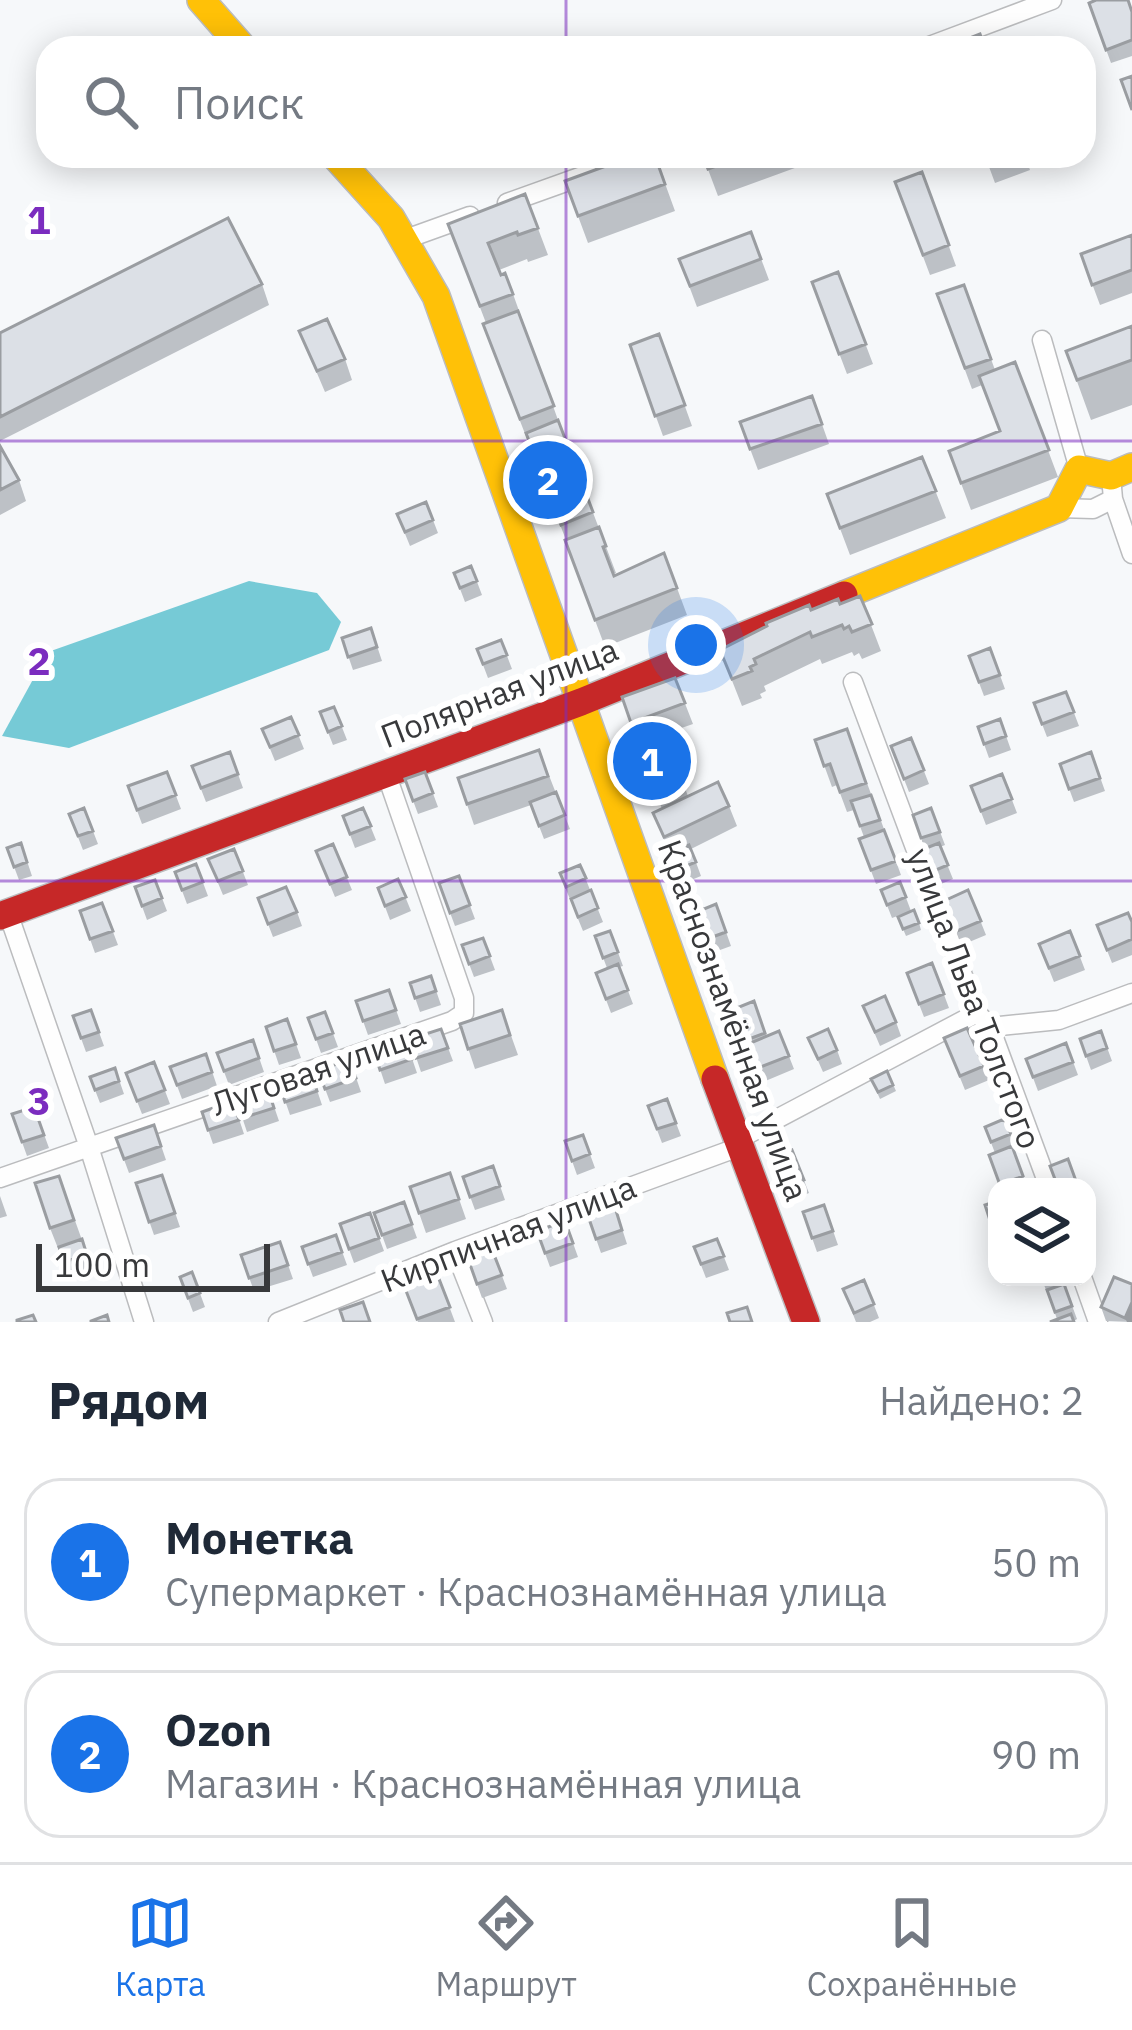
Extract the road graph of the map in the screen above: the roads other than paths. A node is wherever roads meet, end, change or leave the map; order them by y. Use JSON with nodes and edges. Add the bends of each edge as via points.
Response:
{"nodes":[{"id":1,"x":201,"y":0,"type":"edge"},
{"id":2,"x":1052,"y":0,"type":"edge"},
{"id":3,"x":232,"y":36,"type":"edge"},
{"id":4,"x":956,"y":36,"type":"edge"},
{"id":5,"x":345,"y":168,"type":"edge"},
{"id":6,"x":599,"y":170,"type":"edge"},
{"id":7,"x":406,"y":239,"type":"junction"},
{"id":8,"x":1042,"y":340,"type":"dead end"},
{"id":9,"x":1078,"y":469,"type":"junction"},
{"id":10,"x":1118,"y":481,"type":"edge"},
{"id":11,"x":1059,"y":508,"type":"junction"},
{"id":12,"x":1132,"y":554,"type":"edge"},
{"id":13,"x":854,"y":682,"type":"dead end"},
{"id":14,"x":581,"y":702,"type":"junction"},
{"id":15,"x":386,"y":773,"type":"junction"},
{"id":16,"x":4,"y":915,"type":"edge"},
{"id":17,"x":1132,"y":993,"type":"edge"},
{"id":18,"x":984,"y":1020,"type":"junction"},
{"id":19,"x":738,"y":1144,"type":"junction"},
{"id":20,"x":89,"y":1147,"type":"junction"},
{"id":21,"x":0,"y":1178,"type":"edge"},
{"id":22,"x":1045,"y":1178,"type":"edge"},
{"id":23,"x":455,"y":1251,"type":"junction"},
{"id":24,"x":1085,"y":1286,"type":"edge"},
{"id":25,"x":144,"y":1322,"type":"edge"},
{"id":26,"x":278,"y":1322,"type":"edge"},
{"id":27,"x":483,"y":1322,"type":"edge"},
{"id":28,"x":806,"y":1322,"type":"edge"},
{"id":29,"x":1098,"y":1322,"type":"edge"}],
"edges":[{"from":1,"to":3,"type":"main road"},
{"from":2,"to":4,"type":"street"},
{"from":5,"to":7,"type":"main road","name":"Краснознамённая улица"},
{"from":6,"to":7,"type":"street"},
{"from":7,"to":14,"type":"main road","name":"Краснознамённая улица","via":[[436,296]]},
{"from":8,"to":9,"type":"street"},
{"from":9,"to":10,"type":"main road"},
{"from":9,"to":11,"type":"main road"},
{"from":10,"to":11,"type":"street","via":[[1094,509]]},
{"from":10,"to":12,"type":"street"},
{"from":11,"to":14,"type":"main road","name":"Полярная улица"},
{"from":13,"to":18,"type":"street","name":"улица Льва Толстого"},
{"from":14,"to":15,"type":"main road","name":"Полярная улица"},
{"from":14,"to":19,"type":"main road","name":"Краснознамённая улица"},
{"from":15,"to":16,"type":"main road","name":"Полярная улица"},
{"from":15,"to":20,"type":"street","name":"Луговая улица","via":[[464,1013]]},
{"from":16,"to":20,"type":"street"},
{"from":17,"to":18,"type":"street","name":"Кирпичная улица","via":[[1059,1020]]},
{"from":18,"to":19,"type":"street","name":"Кирпичная улица"},
{"from":18,"to":22,"type":"street","name":"улица Льва Толстого"},
{"from":19,"to":23,"type":"street","name":"Кирпичная улица"},
{"from":19,"to":28,"type":"main road","name":"Краснознамённая улица"},
{"from":20,"to":21,"type":"street","name":"Луговая улица"},
{"from":20,"to":25,"type":"street"},
{"from":23,"to":26,"type":"street","name":"Кирпичная улица"},
{"from":23,"to":27,"type":"street"},
{"from":24,"to":29,"type":"street"}]}
